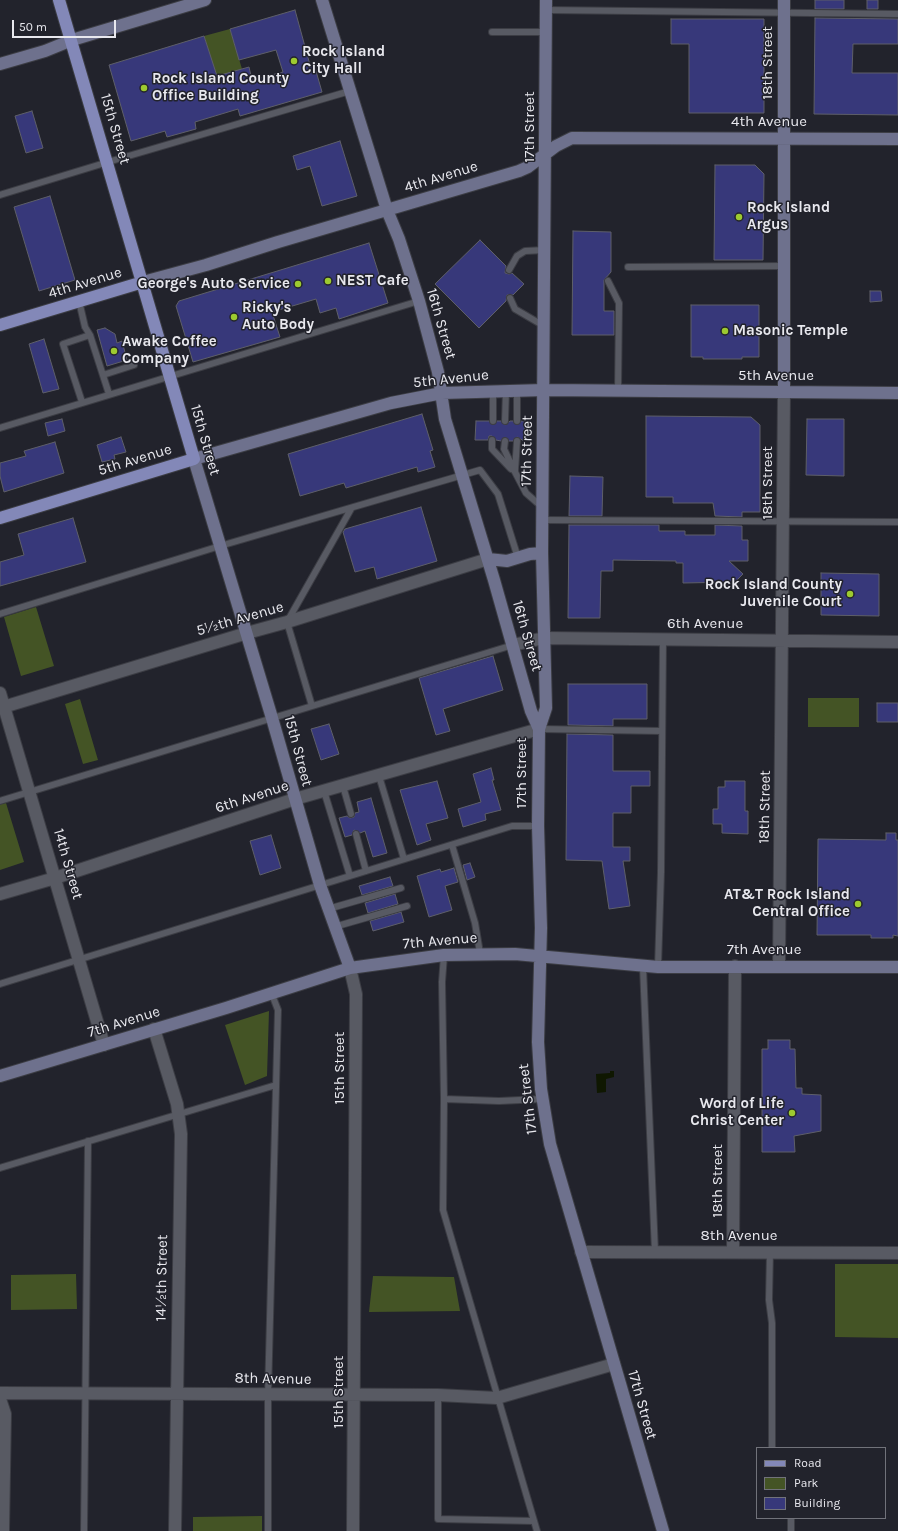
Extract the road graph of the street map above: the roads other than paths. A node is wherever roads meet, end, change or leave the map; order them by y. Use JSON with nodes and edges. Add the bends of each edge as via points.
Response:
{"nodes":[{"id":1,"x":59,"y":0,"type":"edge"},
{"id":2,"x":205,"y":0,"type":"edge"},
{"id":3,"x":322,"y":0,"type":"edge"},
{"id":4,"x":784,"y":0,"type":"edge"},
{"id":5,"x":193,"y":2,"type":"edge"},
{"id":6,"x":546,"y":5,"type":"edge"},
{"id":7,"x":784,"y":14,"type":"junction"},
{"id":8,"x":898,"y":14,"type":"edge"},
{"id":9,"x":492,"y":32,"type":"dead end"},
{"id":10,"x":546,"y":32,"type":"junction"},
{"id":11,"x":72,"y":40,"type":"junction"},
{"id":12,"x":0,"y":64,"type":"edge"},
{"id":13,"x":350,"y":92,"type":"junction"},
{"id":14,"x":784,"y":138,"type":"junction"},
{"id":15,"x":898,"y":139,"type":"edge"},
{"id":16,"x":546,"y":153,"type":"junction"},
{"id":17,"x":108,"y":162,"type":"junction"},
{"id":18,"x":0,"y":195,"type":"edge"},
{"id":19,"x":387,"y":210,"type":"junction"},
{"id":20,"x":545,"y":250,"type":"junction"},
{"id":21,"x":783,"y":266,"type":"junction"},
{"id":22,"x":628,"y":267,"type":"dead end"},
{"id":23,"x":509,"y":270,"type":"dead end"},
{"id":24,"x":608,"y":281,"type":"dead end"},
{"id":25,"x":143,"y":282,"type":"junction"},
{"id":26,"x":510,"y":298,"type":"dead end"},
{"id":27,"x":79,"y":301,"type":"junction"},
{"id":28,"x":419,"y":301,"type":"junction"},
{"id":29,"x":0,"y":325,"type":"edge"},
{"id":30,"x":544,"y":326,"type":"junction"},
{"id":31,"x":90,"y":335,"type":"junction"},
{"id":32,"x":134,"y":365,"type":"dead end"},
{"id":33,"x":103,"y":375,"type":"junction"},
{"id":34,"x":170,"y":376,"type":"junction"},
{"id":35,"x":512,"y":390,"type":"junction"},
{"id":36,"x":544,"y":390,"type":"junction"},
{"id":37,"x":493,"y":391,"type":"junction"},
{"id":38,"x":618,"y":391,"type":"junction"},
{"id":39,"x":784,"y":392,"type":"junction"},
{"id":40,"x":442,"y":393,"type":"junction"},
{"id":41,"x":898,"y":393,"type":"edge"},
{"id":42,"x":109,"y":394,"type":"junction"},
{"id":43,"x":82,"y":402,"type":"junction"},
{"id":44,"x":492,"y":421,"type":"dead end"},
{"id":45,"x":505,"y":421,"type":"dead end"},
{"id":46,"x":517,"y":421,"type":"dead end"},
{"id":47,"x":0,"y":428,"type":"edge"},
{"id":48,"x":492,"y":440,"type":"dead end"},
{"id":49,"x":505,"y":441,"type":"dead end"},
{"id":50,"x":517,"y":441,"type":"dead end"},
{"id":51,"x":194,"y":459,"type":"junction"},
{"id":52,"x":514,"y":472,"type":"junction"},
{"id":53,"x":463,"y":475,"type":"junction"},
{"id":54,"x":351,"y":509,"type":"junction"},
{"id":55,"x":542,"y":514,"type":"junction"},
{"id":56,"x":0,"y":518,"type":"edge"},
{"id":57,"x":784,"y":520,"type":"junction"},
{"id":58,"x":898,"y":522,"type":"edge"},
{"id":59,"x":220,"y":546,"type":"junction"},
{"id":60,"x":542,"y":553,"type":"junction"},
{"id":61,"x":518,"y":558,"type":"junction"},
{"id":62,"x":488,"y":559,"type":"junction"},
{"id":63,"x":0,"y":614,"type":"edge"},
{"id":64,"x":287,"y":622,"type":"junction"},
{"id":65,"x":246,"y":633,"type":"junction"},
{"id":66,"x":544,"y":638,"type":"junction"},
{"id":67,"x":664,"y":640,"type":"junction"},
{"id":68,"x":783,"y":641,"type":"junction"},
{"id":69,"x":898,"y":642,"type":"edge"},
{"id":70,"x":513,"y":644,"type":"junction"},
{"id":71,"x":0,"y":693,"type":"edge"},
{"id":72,"x":312,"y":706,"type":"junction"},
{"id":73,"x":2,"y":708,"type":"edge"},
{"id":74,"x":272,"y":718,"type":"junction"},
{"id":75,"x":539,"y":728,"type":"junction"},
{"id":76,"x":662,"y":731,"type":"junction"},
{"id":77,"x":379,"y":776,"type":"junction"},
{"id":78,"x":343,"y":786,"type":"junction"},
{"id":79,"x":324,"y":791,"type":"junction"},
{"id":80,"x":30,"y":792,"type":"junction"},
{"id":81,"x":295,"y":799,"type":"junction"},
{"id":82,"x":0,"y":801,"type":"edge"},
{"id":83,"x":351,"y":814,"type":"dead end"},
{"id":84,"x":538,"y":826,"type":"junction"},
{"id":85,"x":356,"y":834,"type":"dead end"},
{"id":86,"x":452,"y":844,"type":"junction"},
{"id":87,"x":404,"y":859,"type":"junction"},
{"id":88,"x":366,"y":871,"type":"junction"},
{"id":89,"x":350,"y":876,"type":"junction"},
{"id":90,"x":55,"y":878,"type":"junction"},
{"id":91,"x":320,"y":885,"type":"junction"},
{"id":92,"x":401,"y":888,"type":"dead end"},
{"id":93,"x":0,"y":894,"type":"edge"},
{"id":94,"x":407,"y":906,"type":"dead end"},
{"id":95,"x":328,"y":909,"type":"junction"},
{"id":96,"x":334,"y":927,"type":"junction"},
{"id":97,"x":480,"y":953,"type":"junction"},
{"id":98,"x":444,"y":955,"type":"junction"},
{"id":99,"x":542,"y":956,"type":"junction"},
{"id":100,"x":80,"y":960,"type":"junction"},
{"id":101,"x":643,"y":966,"type":"junction"},
{"id":102,"x":735,"y":966,"type":"junction"},
{"id":103,"x":779,"y":966,"type":"junction"},
{"id":104,"x":658,"y":967,"type":"junction"},
{"id":105,"x":898,"y":967,"type":"edge"},
{"id":106,"x":350,"y":968,"type":"junction"},
{"id":107,"x":0,"y":984,"type":"edge"},
{"id":108,"x":271,"y":992,"type":"junction"},
{"id":109,"x":154,"y":1029,"type":"junction"},
{"id":110,"x":104,"y":1044,"type":"junction"},
{"id":111,"x":0,"y":1076,"type":"edge"},
{"id":112,"x":276,"y":1085,"type":"junction"},
{"id":113,"x":444,"y":1099,"type":"junction"},
{"id":114,"x":542,"y":1099,"type":"junction"},
{"id":115,"x":179,"y":1115,"type":"junction"},
{"id":116,"x":88,"y":1141,"type":"junction"},
{"id":117,"x":0,"y":1168,"type":"edge"},
{"id":118,"x":770,"y":1251,"type":"junction"},
{"id":119,"x":581,"y":1252,"type":"junction"},
{"id":120,"x":655,"y":1252,"type":"junction"},
{"id":121,"x":733,"y":1252,"type":"junction"},
{"id":122,"x":898,"y":1253,"type":"edge"},
{"id":123,"x":614,"y":1364,"type":"junction"},
{"id":124,"x":0,"y":1393,"type":"edge"},
{"id":125,"x":84,"y":1393,"type":"junction"},
{"id":126,"x":176,"y":1393,"type":"junction"},
{"id":127,"x":268,"y":1395,"type":"junction"},
{"id":128,"x":355,"y":1395,"type":"junction"},
{"id":129,"x":438,"y":1395,"type":"junction"},
{"id":130,"x":497,"y":1398,"type":"junction"},
{"id":131,"x":0,"y":1399,"type":"edge"},
{"id":132,"x":772,"y":1447,"type":"edge"},
{"id":133,"x":791,"y":1519,"type":"edge"},
{"id":134,"x":534,"y":1521,"type":"junction"},
{"id":135,"x":2,"y":1523,"type":"edge"},
{"id":136,"x":84,"y":1531,"type":"edge"},
{"id":137,"x":175,"y":1531,"type":"edge"},
{"id":138,"x":268,"y":1531,"type":"edge"},
{"id":139,"x":353,"y":1531,"type":"edge"},
{"id":140,"x":537,"y":1531,"type":"edge"},
{"id":141,"x":663,"y":1531,"type":"edge"},
{"id":142,"x":791,"y":1531,"type":"edge"}],
"edges":[{"from":1,"to":11,"type":"main road","name":"15th Street"},
{"from":2,"to":5,"type":"street"},
{"from":3,"to":13,"type":"street","name":"16th Street"},
{"from":4,"to":7,"type":"street","name":"18th Street"},
{"from":5,"to":11,"type":"street"},
{"from":6,"to":7,"type":"lane"},
{"from":6,"to":10,"type":"street","name":"17th Street"},
{"from":7,"to":8,"type":"lane"},
{"from":7,"to":14,"type":"street","name":"18th Street"},
{"from":9,"to":10,"type":"lane"},
{"from":10,"to":16,"type":"street","name":"17th Street"},
{"from":11,"to":12,"type":"street"},
{"from":11,"to":17,"type":"main road","name":"15th Street"},
{"from":13,"to":17,"type":"lane"},
{"from":13,"to":19,"type":"street","name":"16th Street"},
{"from":14,"to":15,"type":"street","name":"4th Avenue"},
{"from":14,"to":16,"type":"street","name":"4th Avenue","via":[[588,137],[564,140]]},
{"from":14,"to":21,"type":"street","name":"18th Street"},
{"from":16,"to":19,"type":"street","name":"4th Avenue","via":[[519,171]]},
{"from":16,"to":20,"type":"street","name":"17th Street"},
{"from":17,"to":18,"type":"lane"},
{"from":17,"to":25,"type":"main road","name":"15th Street"},
{"from":19,"to":25,"type":"street","name":"4th Avenue"},
{"from":19,"to":28,"type":"street","name":"16th Street"},
{"from":20,"to":23,"type":"lane","via":[[525,251],[517,256]]},
{"from":20,"to":30,"type":"street","name":"17th Street"},
{"from":21,"to":22,"type":"lane"},
{"from":21,"to":39,"type":"street","name":"18th Street"},
{"from":24,"to":38,"type":"lane","via":[[619,304]]},
{"from":25,"to":27,"type":"main road","name":"4th Avenue"},
{"from":25,"to":34,"type":"main road","name":"15th Street"},
{"from":26,"to":30,"type":"lane","via":[[515,309]]},
{"from":27,"to":29,"type":"main road","name":"4th Avenue"},
{"from":27,"to":31,"type":"lane","via":[[85,327]]},
{"from":28,"to":34,"type":"lane"},
{"from":28,"to":40,"type":"street","name":"16th Street"},
{"from":30,"to":36,"type":"street","name":"17th Street"},
{"from":31,"to":33,"type":"lane"},
{"from":31,"to":43,"type":"lane","via":[[63,344]]},
{"from":32,"to":33,"type":"lane"},
{"from":33,"to":42,"type":"lane"},
{"from":34,"to":42,"type":"lane"},
{"from":34,"to":51,"type":"main road","name":"15th Street"},
{"from":35,"to":36,"type":"street","name":"5th Avenue"},
{"from":35,"to":37,"type":"street","name":"5th Avenue"},
{"from":35,"to":45,"type":"lane"},
{"from":35,"to":46,"type":"lane"},
{"from":36,"to":38,"type":"street","name":"5th Avenue"},
{"from":36,"to":55,"type":"street","name":"17th Street"},
{"from":37,"to":40,"type":"street","name":"5th Avenue"},
{"from":37,"to":44,"type":"lane"},
{"from":38,"to":39,"type":"street","name":"5th Avenue"},
{"from":39,"to":41,"type":"street","name":"5th Avenue"},
{"from":39,"to":57,"type":"street","name":"18th Street"},
{"from":40,"to":51,"type":"street","name":"5th Avenue","via":[[391,403]]},
{"from":40,"to":53,"type":"street","name":"16th Street","via":[[445,419]]},
{"from":42,"to":43,"type":"lane"},
{"from":43,"to":47,"type":"lane"},
{"from":48,"to":52,"type":"lane","via":[[492,449]]},
{"from":49,"to":52,"type":"lane","via":[[504,449]]},
{"from":50,"to":52,"type":"lane"},
{"from":51,"to":56,"type":"main road","name":"5th Avenue"},
{"from":51,"to":59,"type":"street","name":"15th Street"},
{"from":52,"to":55,"type":"lane"},
{"from":53,"to":54,"type":"lane"},
{"from":53,"to":61,"type":"lane","via":[[480,470],[498,494]]},
{"from":53,"to":62,"type":"street","name":"16th Street"},
{"from":54,"to":59,"type":"lane"},
{"from":54,"to":64,"type":"lane"},
{"from":55,"to":57,"type":"lane"},
{"from":55,"to":60,"type":"street","name":"17th Street"},
{"from":57,"to":58,"type":"lane"},
{"from":57,"to":68,"type":"street","name":"18th Street"},
{"from":59,"to":63,"type":"lane"},
{"from":59,"to":65,"type":"street","name":"15th Street"},
{"from":60,"to":61,"type":"street"},
{"from":60,"to":66,"type":"street","name":"17th Street"},
{"from":61,"to":62,"type":"street","via":[[507,561]]},
{"from":62,"to":64,"type":"street","name":"5½th Avenue"},
{"from":62,"to":70,"type":"street","name":"16th Street"},
{"from":64,"to":65,"type":"street","name":"5½th Avenue"},
{"from":64,"to":72,"type":"lane"},
{"from":65,"to":73,"type":"street","name":"5½th Avenue"},
{"from":65,"to":74,"type":"street","name":"15th Street"},
{"from":66,"to":67,"type":"street","name":"6th Avenue"},
{"from":66,"to":70,"type":"street","name":"6th Avenue"},
{"from":66,"to":75,"type":"street","name":"17th Street","via":[[546,708]]},
{"from":67,"to":68,"type":"street","name":"6th Avenue"},
{"from":67,"to":76,"type":"lane"},
{"from":68,"to":69,"type":"street","name":"6th Avenue"},
{"from":68,"to":103,"type":"street","name":"18th Street"},
{"from":70,"to":72,"type":"lane"},
{"from":70,"to":75,"type":"street","name":"16th Street","via":[[531,711]]},
{"from":71,"to":73,"type":"street","name":"14th Street"},
{"from":72,"to":74,"type":"lane"},
{"from":73,"to":80,"type":"street","name":"14th Street"},
{"from":74,"to":80,"type":"lane"},
{"from":74,"to":81,"type":"street","name":"15th Street"},
{"from":75,"to":76,"type":"lane"},
{"from":75,"to":77,"type":"street","name":"6th Avenue"},
{"from":75,"to":84,"type":"street","name":"17th Street"},
{"from":76,"to":104,"type":"lane"},
{"from":77,"to":78,"type":"street","name":"6th Avenue"},
{"from":77,"to":87,"type":"lane"},
{"from":78,"to":79,"type":"street","name":"6th Avenue"},
{"from":78,"to":83,"type":"lane"},
{"from":79,"to":81,"type":"street","name":"6th Avenue"},
{"from":79,"to":89,"type":"lane"},
{"from":80,"to":82,"type":"lane"},
{"from":80,"to":90,"type":"street","name":"14th Street"},
{"from":81,"to":90,"type":"street","name":"6th Avenue"},
{"from":81,"to":91,"type":"street","name":"15th Street"},
{"from":84,"to":86,"type":"lane","via":[[512,826]]},
{"from":84,"to":99,"type":"street","name":"17th Street"},
{"from":85,"to":88,"type":"lane"},
{"from":86,"to":87,"type":"lane"},
{"from":86,"to":97,"type":"lane","via":[[475,923]]},
{"from":87,"to":88,"type":"lane"},
{"from":88,"to":89,"type":"lane"},
{"from":89,"to":91,"type":"lane"},
{"from":90,"to":93,"type":"street","name":"6th Avenue"},
{"from":90,"to":100,"type":"street","name":"14th Street"},
{"from":91,"to":95,"type":"street","name":"15th Street"},
{"from":91,"to":100,"type":"lane"},
{"from":92,"to":95,"type":"lane"},
{"from":94,"to":96,"type":"lane"},
{"from":95,"to":96,"type":"street","name":"15th Street"},
{"from":96,"to":106,"type":"street","name":"15th Street"},
{"from":97,"to":98,"type":"street","name":"7th Avenue"},
{"from":97,"to":99,"type":"street","name":"7th Avenue"},
{"from":98,"to":106,"type":"street","name":"7th Avenue"},
{"from":98,"to":113,"type":"lane"},
{"from":99,"to":101,"type":"street","name":"7th Avenue"},
{"from":99,"to":114,"type":"street","name":"17th Street","via":[[538,1042]]},
{"from":100,"to":107,"type":"lane"},
{"from":100,"to":110,"type":"street","name":"14th Street"},
{"from":101,"to":104,"type":"street","name":"7th Avenue"},
{"from":101,"to":120,"type":"lane"},
{"from":102,"to":103,"type":"street","name":"7th Avenue"},
{"from":102,"to":104,"type":"street","name":"7th Avenue"},
{"from":102,"to":121,"type":"street","name":"18th Street"},
{"from":103,"to":105,"type":"street","name":"7th Avenue"},
{"from":106,"to":108,"type":"street","name":"7th Avenue"},
{"from":106,"to":128,"type":"street","name":"15th Street","via":[[356,994]]},
{"from":108,"to":109,"type":"street","name":"7th Avenue"},
{"from":108,"to":112,"type":"lane","via":[[278,1010]]},
{"from":109,"to":110,"type":"street","name":"7th Avenue"},
{"from":109,"to":115,"type":"street","name":"14½th Street"},
{"from":110,"to":111,"type":"street","name":"7th Avenue"},
{"from":112,"to":115,"type":"lane"},
{"from":112,"to":127,"type":"lane"},
{"from":113,"to":114,"type":"lane"},
{"from":113,"to":130,"type":"lane","via":[[442,1210]]},
{"from":114,"to":119,"type":"street","name":"17th Street","via":[[550,1144]]},
{"from":115,"to":116,"type":"lane"},
{"from":115,"to":126,"type":"street","name":"14½th Street","via":[[181,1134]]},
{"from":116,"to":117,"type":"lane"},
{"from":116,"to":125,"type":"lane"},
{"from":118,"to":121,"type":"street","name":"8th Avenue"},
{"from":118,"to":122,"type":"street","name":"8th Avenue"},
{"from":118,"to":132,"type":"lane"},
{"from":119,"to":120,"type":"street","name":"8th Avenue"},
{"from":119,"to":123,"type":"street","name":"17th Street"},
{"from":120,"to":121,"type":"street","name":"8th Avenue"},
{"from":123,"to":130,"type":"street","name":"8th Avenue"},
{"from":123,"to":141,"type":"street","name":"17th Street"},
{"from":124,"to":125,"type":"street","name":"8th Avenue"},
{"from":125,"to":126,"type":"street","name":"8th Avenue"},
{"from":125,"to":136,"type":"lane"},
{"from":126,"to":127,"type":"street","name":"8th Avenue"},
{"from":126,"to":137,"type":"street","name":"14½th Street"},
{"from":127,"to":128,"type":"street","name":"8th Avenue"},
{"from":127,"to":138,"type":"lane"},
{"from":128,"to":129,"type":"street","name":"8th Avenue"},
{"from":128,"to":139,"type":"street","name":"15th Street"},
{"from":129,"to":130,"type":"street","name":"8th Avenue"},
{"from":129,"to":134,"type":"lane","via":[[438,1519]]},
{"from":130,"to":134,"type":"lane"},
{"from":131,"to":135,"type":"street","via":[[5,1414]]},
{"from":133,"to":142,"type":"lane"},
{"from":134,"to":140,"type":"lane"}]}
